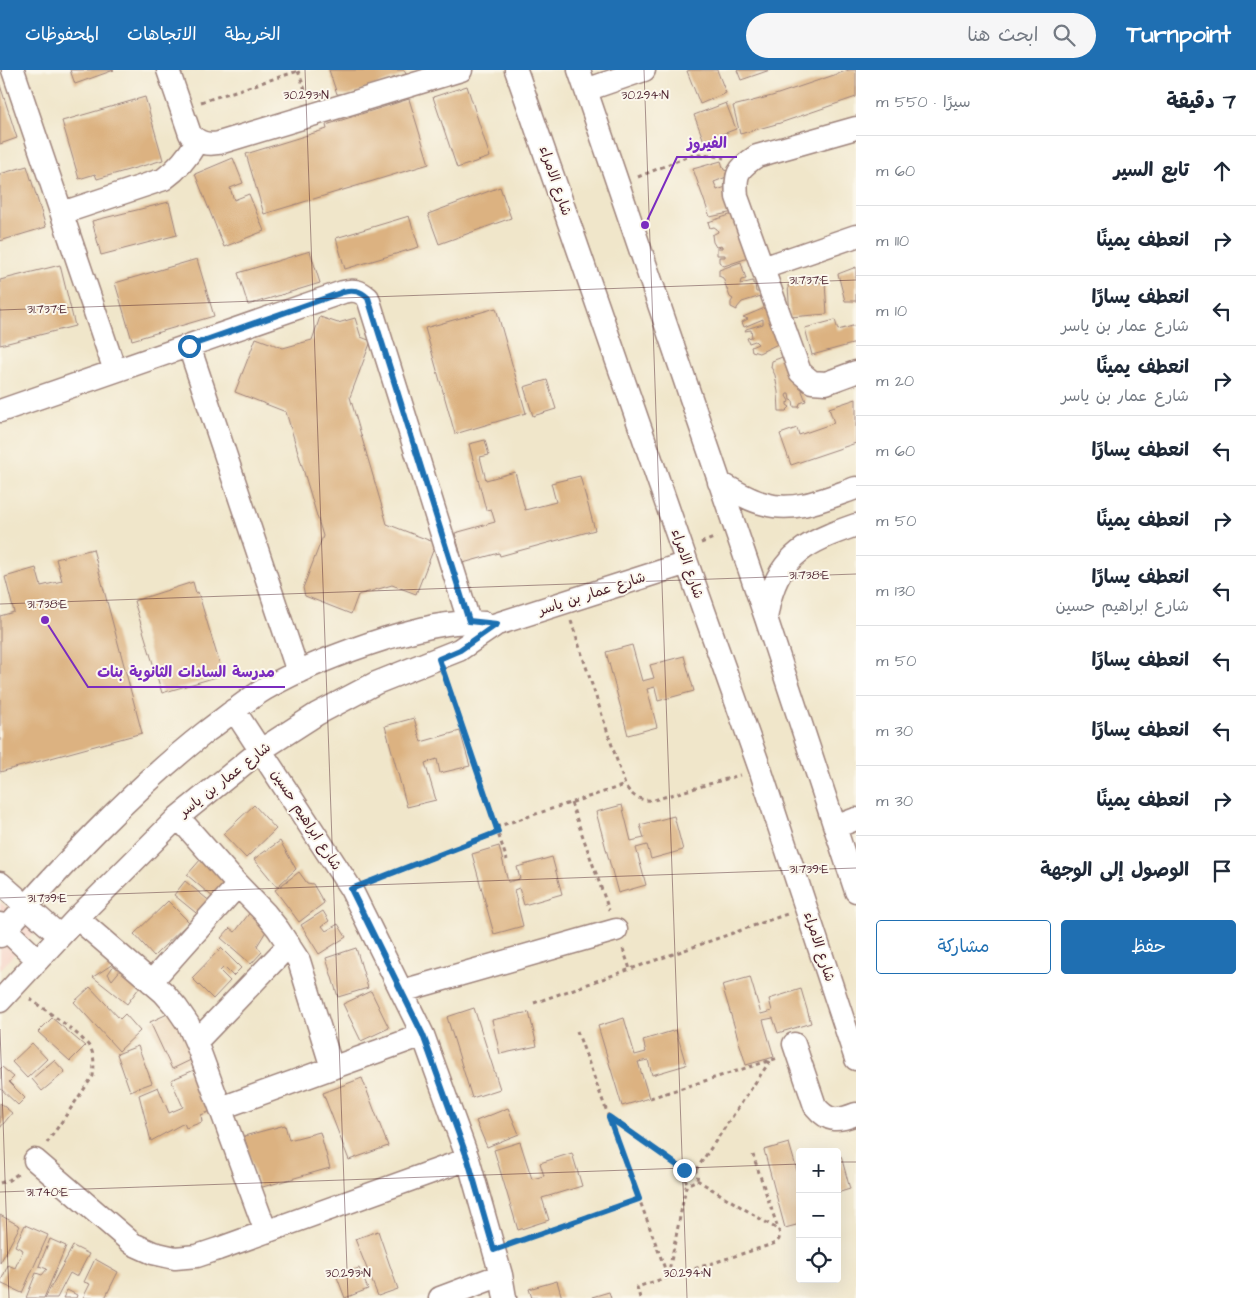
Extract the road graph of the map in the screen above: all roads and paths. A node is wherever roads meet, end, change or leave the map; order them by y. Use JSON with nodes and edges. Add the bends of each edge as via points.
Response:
{"nodes":[{"id":1,"x":13,"y":70,"type":"edge"},
{"id":2,"x":169,"y":70,"type":"edge"},
{"id":3,"x":461,"y":70,"type":"edge"},
{"id":4,"x":516,"y":70,"type":"edge"},
{"id":5,"x":644,"y":70,"type":"edge"},
{"id":6,"x":298,"y":72,"type":"dead end"},
{"id":7,"x":583,"y":80,"type":"edge"},
{"id":8,"x":181,"y":108,"type":"junction"},
{"id":9,"x":856,"y":128,"type":"edge"},
{"id":10,"x":197,"y":141,"type":"junction"},
{"id":11,"x":742,"y":165,"type":"junction"},
{"id":12,"x":619,"y":185,"type":"junction"},
{"id":13,"x":62,"y":213,"type":"junction"},
{"id":14,"x":856,"y":236,"type":"edge"},
{"id":15,"x":763,"y":268,"type":"junction"},
{"id":16,"x":189,"y":346,"type":"junction"},
{"id":17,"x":115,"y":371,"type":"junction"},
{"id":18,"x":856,"y":372,"type":"edge"},
{"id":19,"x":0,"y":411,"type":"edge"},
{"id":20,"x":719,"y":482,"type":"junction"},
{"id":21,"x":856,"y":488,"type":"edge"},
{"id":22,"x":816,"y":502,"type":"junction"},
{"id":23,"x":856,"y":525,"type":"edge"},
{"id":24,"x":736,"y":531,"type":"junction"},
{"id":25,"x":827,"y":535,"type":"junction"},
{"id":26,"x":684,"y":556,"type":"junction"},
{"id":27,"x":565,"y":602,"type":"junction"},
{"id":28,"x":766,"y":618,"type":"junction"},
{"id":29,"x":469,"y":621,"type":"junction"},
{"id":30,"x":497,"y":624,"type":"junction"},
{"id":31,"x":439,"y":659,"type":"junction"},
{"id":32,"x":298,"y":672,"type":"junction"},
{"id":33,"x":234,"y":710,"type":"junction"},
{"id":34,"x":261,"y":750,"type":"junction"},
{"id":35,"x":760,"y":769,"type":"junction"},
{"id":36,"x":625,"y":785,"type":"junction"},
{"id":37,"x":570,"y":803,"type":"junction"},
{"id":38,"x":178,"y":817,"type":"junction"},
{"id":39,"x":856,"y":819,"type":"edge"},
{"id":40,"x":496,"y":827,"type":"junction"},
{"id":41,"x":835,"y":827,"type":"junction"},
{"id":42,"x":498,"y":832,"type":"junction"},
{"id":43,"x":508,"y":860,"type":"dead end"},
{"id":44,"x":0,"y":883,"type":"edge"},
{"id":45,"x":238,"y":885,"type":"junction"},
{"id":46,"x":351,"y":889,"type":"junction"},
{"id":47,"x":856,"y":891,"type":"edge"},
{"id":48,"x":26,"y":906,"type":"junction"},
{"id":49,"x":807,"y":908,"type":"junction"},
{"id":50,"x":77,"y":918,"type":"junction"},
{"id":51,"x":2,"y":930,"type":"edge"},
{"id":52,"x":616,"y":930,"type":"junction"},
{"id":53,"x":60,"y":936,"type":"junction"},
{"id":54,"x":289,"y":945,"type":"junction"},
{"id":55,"x":38,"y":960,"type":"junction"},
{"id":56,"x":630,"y":969,"type":"junction"},
{"id":57,"x":151,"y":982,"type":"junction"},
{"id":58,"x":402,"y":991,"type":"junction"},
{"id":59,"x":7,"y":994,"type":"edge"},
{"id":60,"x":534,"y":1003,"type":"dead end"},
{"id":61,"x":578,"y":1031,"type":"dead end"},
{"id":62,"x":423,"y":1035,"type":"junction"},
{"id":63,"x":196,"y":1042,"type":"junction"},
{"id":64,"x":795,"y":1048,"type":"joint"},
{"id":65,"x":856,"y":1059,"type":"edge"},
{"id":66,"x":770,"y":1060,"type":"junction"},
{"id":67,"x":332,"y":1068,"type":"junction"},
{"id":68,"x":650,"y":1098,"type":"dead end"},
{"id":69,"x":221,"y":1108,"type":"junction"},
{"id":70,"x":856,"y":1114,"type":"edge"},
{"id":71,"x":609,"y":1117,"type":"junction"},
{"id":72,"x":753,"y":1155,"type":"dead end"},
{"id":73,"x":35,"y":1160,"type":"joint"},
{"id":74,"x":468,"y":1160,"type":"junction"},
{"id":75,"x":684,"y":1170,"type":"junction"},
{"id":76,"x":696,"y":1170,"type":"junction"},
{"id":77,"x":696,"y":1180,"type":"junction"},
{"id":78,"x":687,"y":1182,"type":"junction"},
{"id":79,"x":639,"y":1199,"type":"junction"},
{"id":80,"x":778,"y":1229,"type":"junction"},
{"id":81,"x":266,"y":1232,"type":"junction"},
{"id":82,"x":494,"y":1250,"type":"junction"},
{"id":83,"x":501,"y":1275,"type":"junction"},
{"id":84,"x":668,"y":1278,"type":"junction"},
{"id":85,"x":440,"y":1298,"type":"edge"},
{"id":86,"x":504,"y":1298,"type":"edge"},
{"id":87,"x":640,"y":1298,"type":"edge"}],
"edges":[{"from":1,"to":13,"type":"street"},
{"from":2,"to":8,"type":"street"},
{"from":3,"to":10,"type":"street","via":[[219,143],[208,145]]},
{"from":4,"to":26,"type":"street","name":"شارع الامراء"},
{"from":5,"to":7,"type":"street"},
{"from":6,"to":8,"type":"path"},
{"from":7,"to":12,"type":"street"},
{"from":8,"to":10,"type":"street","via":[[190,134]]},
{"from":9,"to":11,"type":"street","via":[[757,156]]},
{"from":10,"to":13,"type":"street","via":[[178,169],[164,179]]},
{"from":11,"to":12,"type":"path","via":[[726,158],[691,155]]},
{"from":11,"to":15,"type":"street","via":[[735,180],[737,197]]},
{"from":12,"to":20,"type":"street"},
{"from":13,"to":17,"type":"street"},
{"from":14,"to":15,"type":"street"},
{"from":15,"to":18,"type":"street","via":[[800,372],[812,382],[826,383]]},
{"from":16,"to":17,"type":"street"},
{"from":16,"to":29,"type":"street","via":[[352,290],[368,298]]},
{"from":16,"to":32,"type":"street"},
{"from":17,"to":19,"type":"street"},
{"from":20,"to":22,"type":"street","via":[[766,505],[791,507]]},
{"from":20,"to":24,"type":"street"},
{"from":21,"to":22,"type":"street"},
{"from":22,"to":25,"type":"street","via":[[816,521]]},
{"from":23,"to":25,"type":"street"},
{"from":24,"to":26,"type":"path"},
{"from":24,"to":28,"type":"street"},
{"from":25,"to":28,"type":"street","via":[[803,547],[784,566],[772,590]]},
{"from":26,"to":27,"type":"street","name":"شارع عمار بن ياسر"},
{"from":26,"to":35,"type":"street","name":"شارع الامراء"},
{"from":27,"to":30,"type":"street","name":"شارع عمار بن ياسر"},
{"from":27,"to":36,"type":"path"},
{"from":28,"to":41,"type":"street"},
{"from":29,"to":30,"type":"street","name":"شارع عمار بن ياسر"},
{"from":29,"to":32,"type":"street","name":"شارع عمار بن ياسر","via":[[410,631],[353,648]]},
{"from":30,"to":31,"type":"street","name":"شارع عمار بن ياسر","via":[[460,650]]},
{"from":31,"to":34,"type":"street","name":"شارع عمار بن ياسر","via":[[376,683],[317,714]]},
{"from":31,"to":40,"type":"path"},
{"from":32,"to":33,"type":"street","name":"شارع عمار بن ياسر"},
{"from":33,"to":34,"type":"street","name":"شارع ابراهيم حسين"},
{"from":33,"to":48,"type":"street","name":"شارع عمار بن ياسر","via":[[145,784]]},
{"from":34,"to":38,"type":"street","name":"شارع عمار بن ياسر"},
{"from":34,"to":46,"type":"street","name":"شارع ابراهيم حسين"},
{"from":35,"to":36,"type":"path","via":[[645,801],[629,793]]},
{"from":35,"to":49,"type":"street","name":"شارع الامراء"},
{"from":36,"to":37,"type":"path"},
{"from":37,"to":40,"type":"path"},
{"from":37,"to":52,"type":"path"},
{"from":38,"to":45,"type":"street"},
{"from":38,"to":50,"type":"street","name":"شارع عمار بن ياسر"},
{"from":39,"to":41,"type":"street"},
{"from":40,"to":42,"type":"path"},
{"from":41,"to":47,"type":"street"},
{"from":42,"to":43,"type":"path"},
{"from":42,"to":46,"type":"path"},
{"from":44,"to":48,"type":"street"},
{"from":45,"to":54,"type":"street","via":[[266,914]]},
{"from":45,"to":57,"type":"street"},
{"from":46,"to":58,"type":"street","name":"شارع ابراهيم حسين"},
{"from":48,"to":51,"type":"street","name":"شارع عمار بن ياسر"},
{"from":48,"to":53,"type":"street"},
{"from":49,"to":56,"type":"path"},
{"from":49,"to":65,"type":"street","name":"شارع الامراء"},
{"from":50,"to":53,"type":"street","name":"شارع عمار بن ياسر"},
{"from":50,"to":57,"type":"street"},
{"from":51,"to":55,"type":"street"},
{"from":52,"to":56,"type":"path"},
{"from":52,"to":58,"type":"street"},
{"from":53,"to":55,"type":"street","name":"شارع عمار بن ياسر"},
{"from":54,"to":63,"type":"street"},
{"from":54,"to":67,"type":"street","via":[[302,969]]},
{"from":55,"to":59,"type":"street","name":"شارع عمار بن ياسر"},
{"from":56,"to":60,"type":"path"},
{"from":57,"to":63,"type":"street","via":[[177,1008]]},
{"from":58,"to":62,"type":"street","name":"شارع ابراهيم حسين"},
{"from":59,"to":73,"type":"path","via":[[84,1040],[95,1063],[93,1076]]},
{"from":61,"to":71,"type":"path"},
{"from":62,"to":67,"type":"street"},
{"from":62,"to":74,"type":"street","name":"شارع ابراهيم حسين"},
{"from":63,"to":69,"type":"street"},
{"from":64,"to":66,"type":"path"},
{"from":64,"to":70,"type":"street","via":[[815,1106],[822,1114],[831,1119],[841,1119]]},
{"from":66,"to":68,"type":"path"},
{"from":66,"to":76,"type":"path"},
{"from":67,"to":69,"type":"street"},
{"from":69,"to":81,"type":"street"},
{"from":71,"to":75,"type":"path"},
{"from":71,"to":79,"type":"path"},
{"from":72,"to":80,"type":"path"},
{"from":73,"to":81,"type":"street","via":[[133,1244],[153,1253],[175,1258],[197,1256]]},
{"from":74,"to":81,"type":"street"},
{"from":74,"to":82,"type":"street","name":"شارع ابراهيم حسين"},
{"from":75,"to":76,"type":"path"},
{"from":75,"to":78,"type":"path","via":[[682,1177]]},
{"from":76,"to":77,"type":"path"},
{"from":77,"to":78,"type":"path"},
{"from":77,"to":80,"type":"path"},
{"from":78,"to":84,"type":"path"},
{"from":79,"to":82,"type":"path"},
{"from":79,"to":84,"type":"path"},
{"from":80,"to":84,"type":"path","via":[[779,1239],[772,1245]]},
{"from":82,"to":83,"type":"street","name":"شارع ابراهيم حسين"},
{"from":83,"to":85,"type":"street"},
{"from":83,"to":86,"type":"street","name":"شارع ابراهيم حسين"},
{"from":84,"to":87,"type":"path","via":[[637,1287]]}]}
